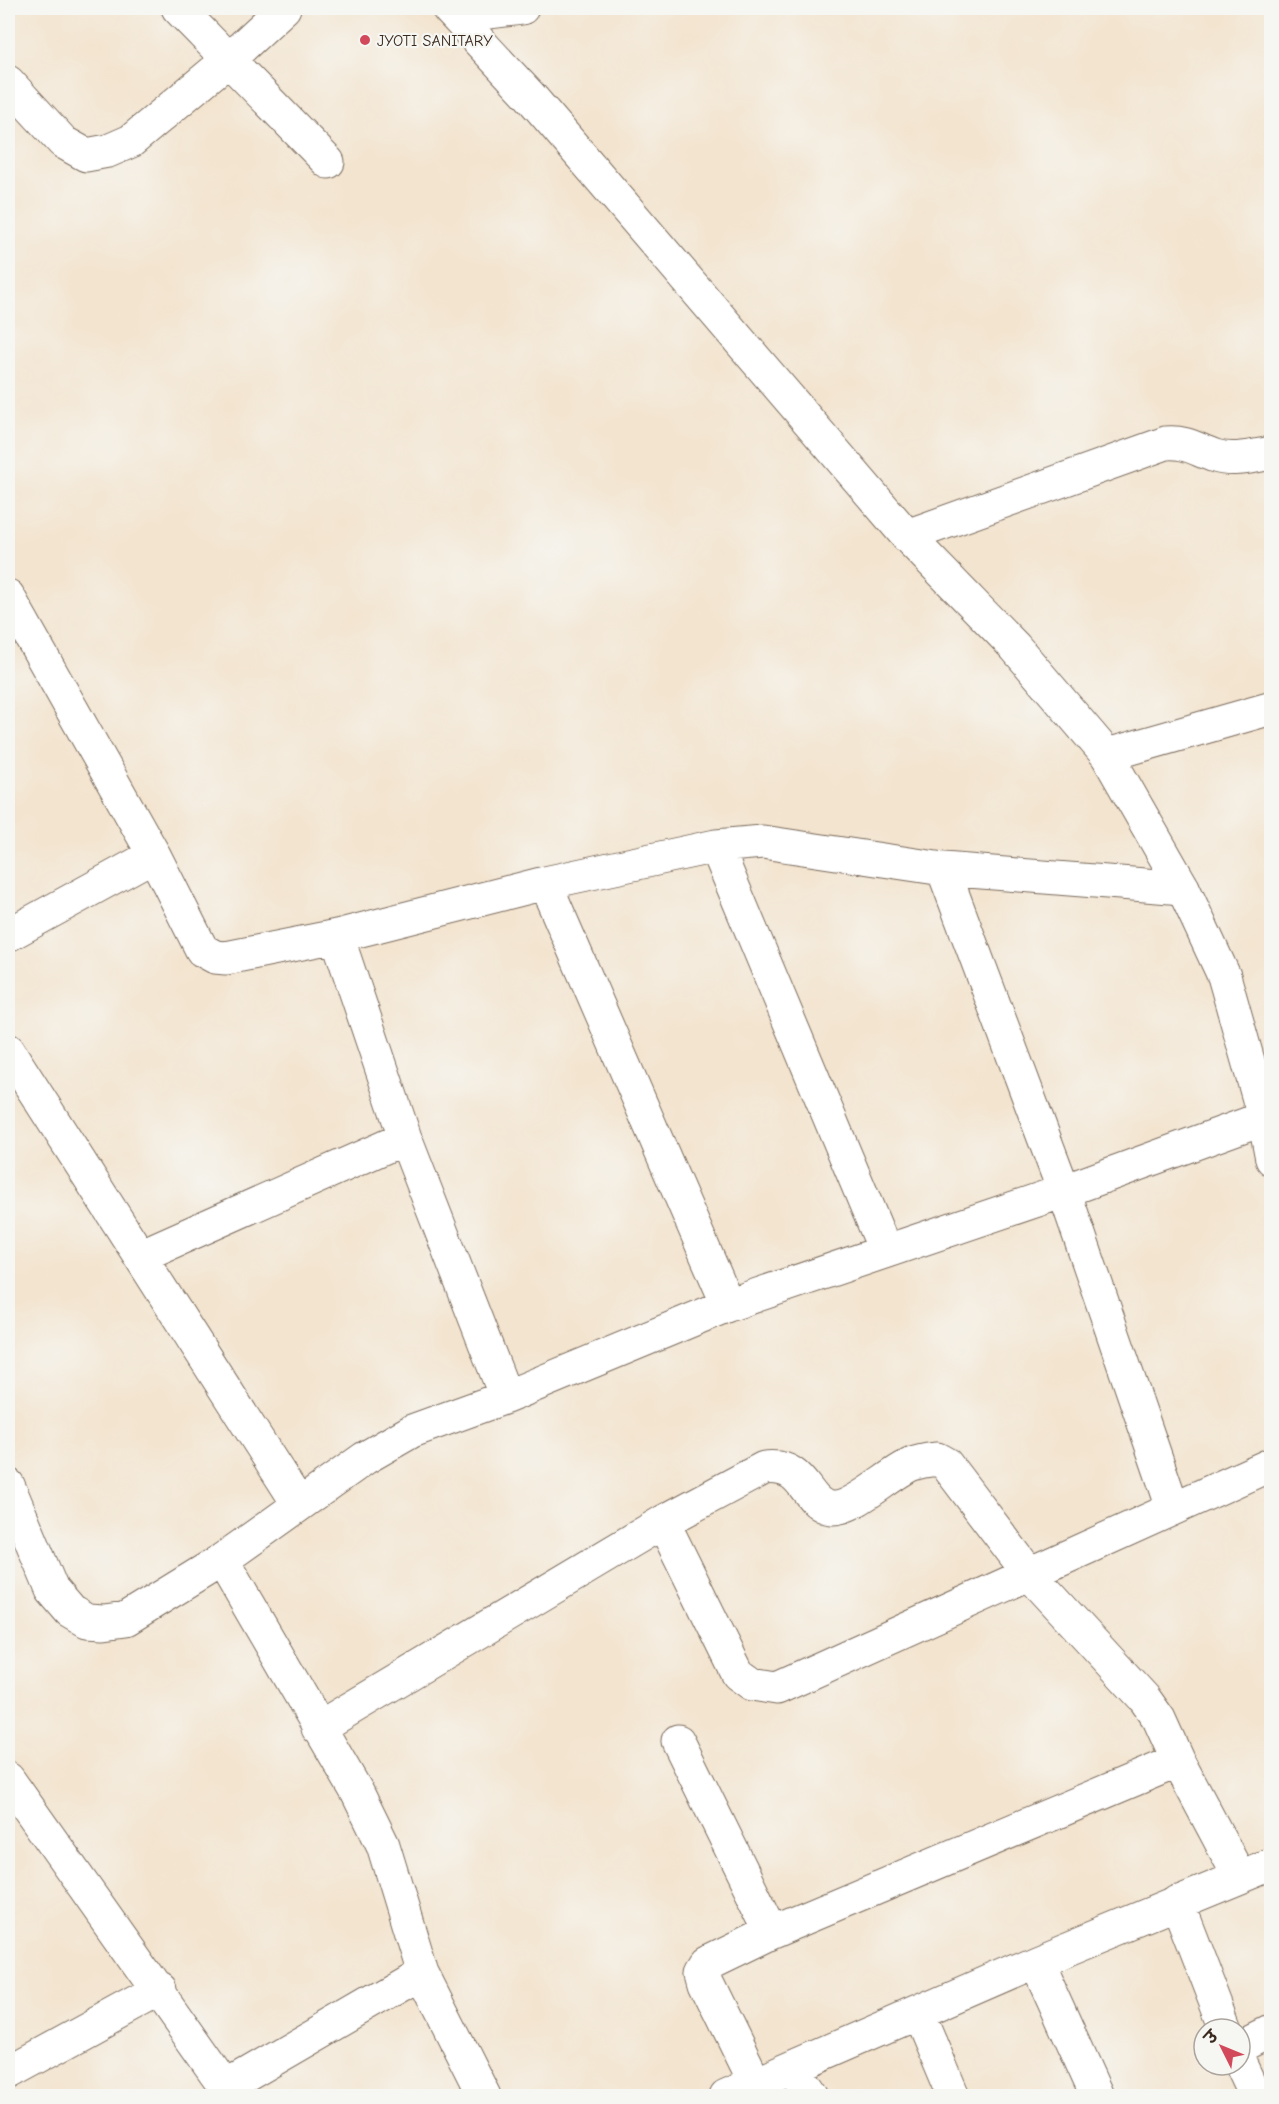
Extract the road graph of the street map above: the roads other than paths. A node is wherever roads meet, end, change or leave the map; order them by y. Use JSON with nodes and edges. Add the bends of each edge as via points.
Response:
{"nodes":[{"id":1,"x":178,"y":8,"type":"edge"},
{"id":2,"x":284,"y":8,"type":"edge"},
{"id":3,"x":522,"y":8,"type":"edge"},
{"id":4,"x":452,"y":12,"type":"edge"},
{"id":5,"x":228,"y":60,"type":"junction"},
{"id":6,"x":8,"y":82,"type":"edge"},
{"id":7,"x":328,"y":162,"type":"dead end"},
{"id":8,"x":1272,"y":453,"type":"edge"},
{"id":9,"x":907,"y":536,"type":"junction"},
{"id":10,"x":8,"y":596,"type":"edge"},
{"id":11,"x":1272,"y":708,"type":"edge"},
{"id":12,"x":1107,"y":755,"type":"junction"},
{"id":13,"x":716,"y":846,"type":"junction"},
{"id":14,"x":154,"y":855,"type":"junction"},
{"id":15,"x":943,"y":869,"type":"junction"},
{"id":16,"x":545,"y":883,"type":"junction"},
{"id":17,"x":1183,"y":888,"type":"junction"},
{"id":18,"x":8,"y":935,"type":"edge"},
{"id":19,"x":338,"y":936,"type":"junction"},
{"id":20,"x":8,"y":1050,"type":"edge"},
{"id":21,"x":1268,"y":1116,"type":"edge"},
{"id":22,"x":405,"y":1138,"type":"junction"},
{"id":23,"x":1272,"y":1160,"type":"edge"},
{"id":24,"x":1064,"y":1191,"type":"junction"},
{"id":25,"x":885,"y":1250,"type":"junction"},
{"id":26,"x":140,"y":1256,"type":"junction"},
{"id":27,"x":728,"y":1305,"type":"junction"},
{"id":28,"x":506,"y":1397,"type":"junction"},
{"id":29,"x":1272,"y":1464,"type":"edge"},
{"id":30,"x":8,"y":1485,"type":"edge"},
{"id":31,"x":298,"y":1503,"type":"junction"},
{"id":32,"x":1173,"y":1508,"type":"junction"},
{"id":33,"x":663,"y":1522,"type":"junction"},
{"id":34,"x":222,"y":1560,"type":"junction"},
{"id":35,"x":1028,"y":1572,"type":"junction"},
{"id":36,"x":318,"y":1728,"type":"junction"},
{"id":37,"x":678,"y":1741,"type":"dead end"},
{"id":38,"x":1178,"y":1761,"type":"junction"},
{"id":39,"x":8,"y":1779,"type":"edge"},
{"id":40,"x":18,"y":1817,"type":"edge"},
{"id":41,"x":1272,"y":1864,"type":"edge"},
{"id":42,"x":1239,"y":1876,"type":"junction"},
{"id":43,"x":1177,"y":1902,"type":"junction"},
{"id":44,"x":772,"y":1932,"type":"junction"},
{"id":45,"x":1036,"y":1961,"type":"junction"},
{"id":46,"x":422,"y":1972,"type":"junction"},
{"id":47,"x":160,"y":1990,"type":"junction"},
{"id":48,"x":918,"y":2013,"type":"junction"},
{"id":49,"x":1221,"y":2017,"type":"edge"},
{"id":50,"x":1272,"y":2031,"type":"edge"},
{"id":51,"x":1252,"y":2041,"type":"edge"},
{"id":52,"x":793,"y":2069,"type":"junction"},
{"id":53,"x":8,"y":2073,"type":"edge"},
{"id":54,"x":1246,"y":2077,"type":"edge"},
{"id":55,"x":756,"y":2084,"type":"junction"},
{"id":56,"x":229,"y":2092,"type":"edge"},
{"id":57,"x":484,"y":2097,"type":"edge"},
{"id":58,"x":726,"y":2097,"type":"edge"},
{"id":59,"x":812,"y":2097,"type":"edge"},
{"id":60,"x":953,"y":2097,"type":"edge"},
{"id":61,"x":1097,"y":2097,"type":"edge"},
{"id":62,"x":1255,"y":2097,"type":"edge"}],
"edges":[{"from":1,"to":5,"type":"street"},
{"from":2,"to":5,"type":"street"},
{"from":3,"to":4,"type":"street"},
{"from":4,"to":9,"type":"street","via":[[546,114]]},
{"from":5,"to":6,"type":"street","via":[[130,141],[108,152],[86,155],[63,142]]},
{"from":5,"to":7,"type":"street"},
{"from":8,"to":9,"type":"street","via":[[1216,457],[1180,441],[1166,443]]},
{"from":9,"to":12,"type":"street","via":[[1015,647]]},
{"from":10,"to":14,"type":"street"},
{"from":11,"to":12,"type":"street"},
{"from":12,"to":17,"type":"street"},
{"from":13,"to":15,"type":"street","via":[[773,843]]},
{"from":13,"to":16,"type":"street"},
{"from":13,"to":25,"type":"street"},
{"from":14,"to":18,"type":"street"},
{"from":14,"to":19,"type":"street","via":[[202,950],[215,957]]},
{"from":15,"to":17,"type":"street"},
{"from":15,"to":24,"type":"street"},
{"from":16,"to":19,"type":"street"},
{"from":16,"to":27,"type":"street"},
{"from":17,"to":21,"type":"street","via":[[1224,976]]},
{"from":19,"to":22,"type":"street"},
{"from":20,"to":26,"type":"street"},
{"from":21,"to":23,"type":"street"},
{"from":21,"to":24,"type":"street"},
{"from":22,"to":26,"type":"street"},
{"from":22,"to":28,"type":"street"},
{"from":24,"to":25,"type":"street"},
{"from":24,"to":32,"type":"street"},
{"from":25,"to":27,"type":"street"},
{"from":26,"to":31,"type":"street"},
{"from":27,"to":28,"type":"street"},
{"from":28,"to":31,"type":"street","via":[[412,1431]]},
{"from":29,"to":32,"type":"street"},
{"from":30,"to":34,"type":"street","via":[[52,1590],[70,1611],[87,1621],[126,1619]]},
{"from":31,"to":34,"type":"street"},
{"from":32,"to":35,"type":"street"},
{"from":33,"to":35,"type":"street","via":[[764,1468],[789,1469],[822,1505],[833,1508],[847,1504],[909,1466],[937,1459],[946,1464]]},
{"from":33,"to":35,"type":"street","via":[[738,1674],[766,1688],[777,1688]]},
{"from":33,"to":36,"type":"street"},
{"from":34,"to":36,"type":"street"},
{"from":35,"to":38,"type":"street","via":[[1144,1698],[1159,1719]]},
{"from":36,"to":46,"type":"street","via":[[357,1792],[383,1845]]},
{"from":37,"to":44,"type":"street"},
{"from":38,"to":42,"type":"street"},
{"from":38,"to":44,"type":"street"},
{"from":39,"to":40,"type":"street"},
{"from":40,"to":47,"type":"street"},
{"from":41,"to":42,"type":"street"},
{"from":42,"to":43,"type":"street"},
{"from":43,"to":45,"type":"street"},
{"from":43,"to":49,"type":"street"},
{"from":44,"to":55,"type":"street","via":[[717,1957],[704,1971]]},
{"from":45,"to":48,"type":"street"},
{"from":45,"to":61,"type":"street"},
{"from":46,"to":56,"type":"street"},
{"from":46,"to":57,"type":"street"},
{"from":47,"to":53,"type":"street"},
{"from":47,"to":56,"type":"street"},
{"from":48,"to":52,"type":"street"},
{"from":48,"to":60,"type":"street"},
{"from":50,"to":51,"type":"street"},
{"from":52,"to":55,"type":"street"},
{"from":52,"to":59,"type":"street"},
{"from":54,"to":62,"type":"street"},
{"from":55,"to":58,"type":"street"}]}
